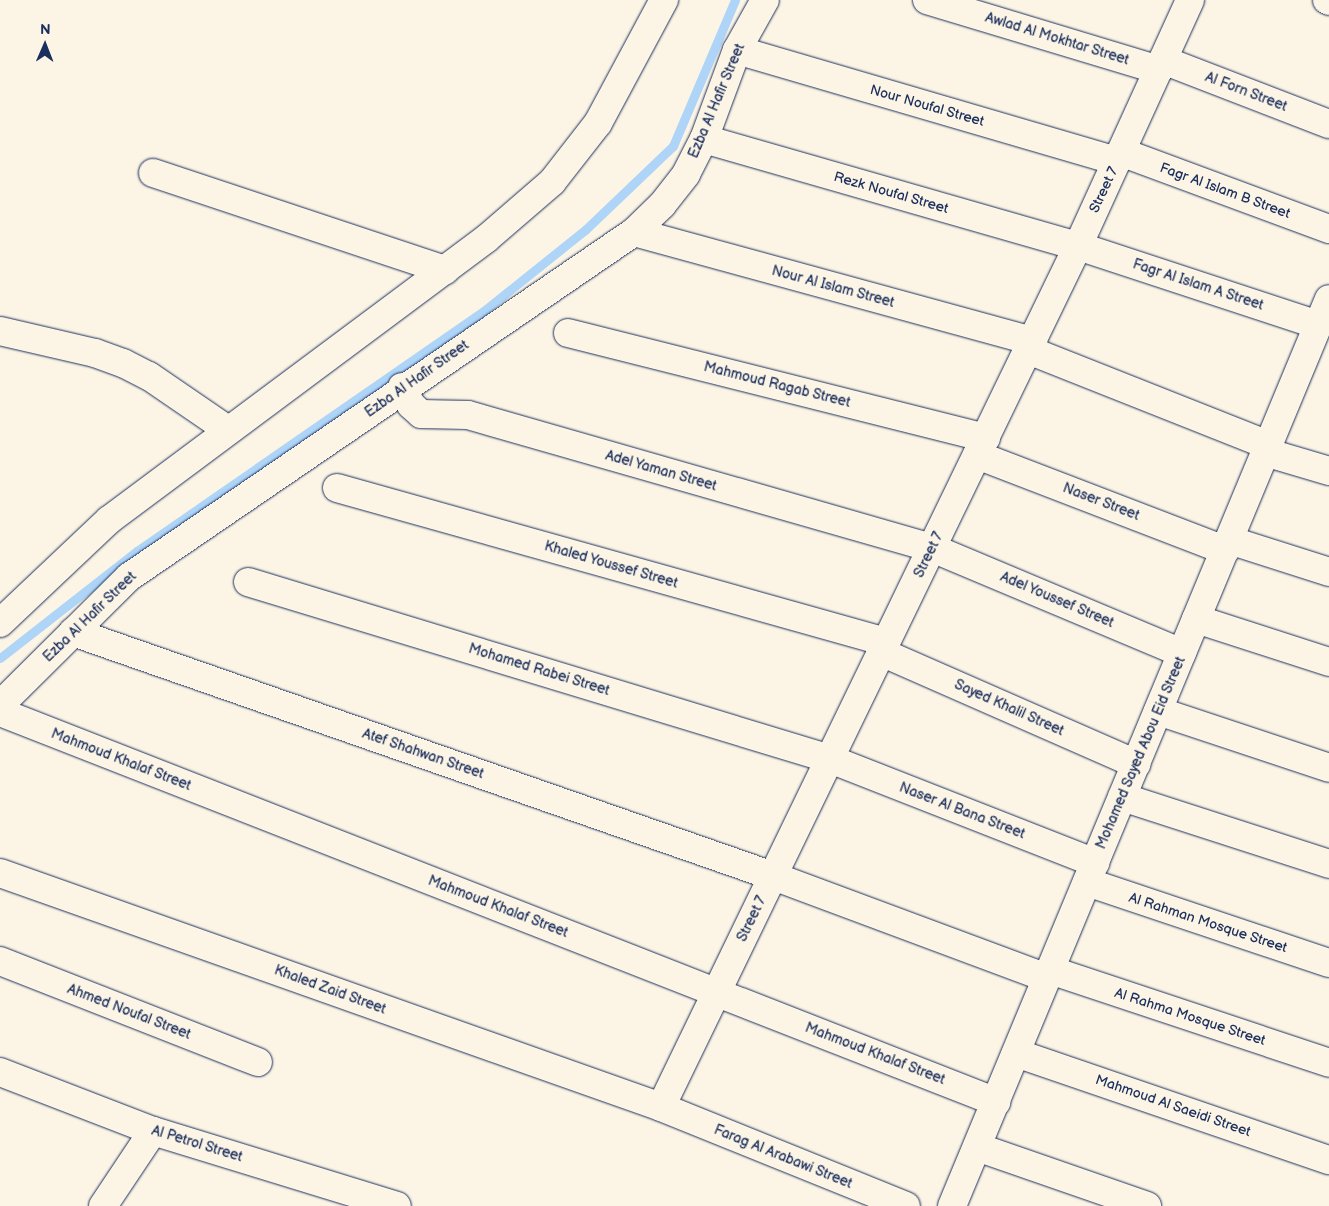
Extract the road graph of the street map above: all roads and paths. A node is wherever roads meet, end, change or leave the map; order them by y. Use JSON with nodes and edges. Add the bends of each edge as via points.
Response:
{"nodes":[{"id":1,"x":664,"y":0,"type":"edge"},
{"id":2,"x":765,"y":0,"type":"edge"},
{"id":3,"x":927,"y":0,"type":"edge"},
{"id":4,"x":1190,"y":0,"type":"edge"},
{"id":5,"x":737,"y":50,"type":"junction"},
{"id":6,"x":1161,"y":65,"type":"junction"},
{"id":7,"x":1329,"y":124,"type":"edge"},
{"id":8,"x":704,"y":139,"type":"junction"},
{"id":9,"x":1119,"y":157,"type":"junction"},
{"id":10,"x":153,"y":173,"type":"dead end"},
{"id":11,"x":1329,"y":230,"type":"edge"},
{"id":12,"x":634,"y":232,"type":"junction"},
{"id":13,"x":1078,"y":246,"type":"junction"},
{"id":14,"x":445,"y":270,"type":"junction"},
{"id":15,"x":1329,"y":299,"type":"edge"},
{"id":16,"x":1318,"y":325,"type":"junction"},
{"id":17,"x":0,"y":331,"type":"edge"},
{"id":18,"x":568,"y":333,"type":"dead end"},
{"id":19,"x":1030,"y":346,"type":"junction"},
{"id":20,"x":1317,"y":359,"type":"edge"},
{"id":21,"x":402,"y":387,"type":"junction"},
{"id":22,"x":228,"y":430,"type":"junction"},
{"id":23,"x":981,"y":446,"type":"junction"},
{"id":24,"x":1267,"y":449,"type":"junction"},
{"id":25,"x":1329,"y":471,"type":"edge"},
{"id":26,"x":337,"y":488,"type":"dead end"},
{"id":27,"x":1227,"y":545,"type":"junction"},
{"id":28,"x":932,"y":548,"type":"junction"},
{"id":29,"x":1329,"y":572,"type":"edge"},
{"id":30,"x":248,"y":582,"type":"dead end"},
{"id":31,"x":5,"y":611,"type":"edge"},
{"id":32,"x":1196,"y":619,"type":"junction"},
{"id":33,"x":73,"y":632,"type":"junction"},
{"id":34,"x":884,"y":647,"type":"junction"},
{"id":35,"x":1182,"y":653,"type":"junction"},
{"id":36,"x":1329,"y":662,"type":"edge"},
{"id":37,"x":0,"y":705,"type":"edge"},
{"id":38,"x":1158,"y":711,"type":"junction"},
{"id":39,"x":0,"y":712,"type":"edge"},
{"id":40,"x":830,"y":759,"type":"junction"},
{"id":41,"x":1136,"y":764,"type":"junction"},
{"id":42,"x":1329,"y":768,"type":"edge"},
{"id":43,"x":1122,"y":797,"type":"junction"},
{"id":44,"x":1329,"y":864,"type":"edge"},
{"id":45,"x":0,"y":873,"type":"edge"},
{"id":46,"x":1091,"y":873,"type":"junction"},
{"id":47,"x":772,"y":876,"type":"junction"},
{"id":48,"x":0,"y":961,"type":"edge"},
{"id":49,"x":1329,"y":963,"type":"edge"},
{"id":50,"x":1049,"y":974,"type":"junction"},
{"id":51,"x":717,"y":992,"type":"junction"},
{"id":52,"x":1016,"y":1053,"type":"junction"},
{"id":53,"x":258,"y":1062,"type":"dead end"},
{"id":54,"x":1329,"y":1063,"type":"edge"},
{"id":55,"x":0,"y":1072,"type":"edge"},
{"id":56,"x":996,"y":1102,"type":"junction"},
{"id":57,"x":661,"y":1107,"type":"junction"},
{"id":58,"x":153,"y":1131,"type":"junction"},
{"id":59,"x":976,"y":1147,"type":"junction"},
{"id":60,"x":1329,"y":1160,"type":"edge"},
{"id":61,"x":103,"y":1206,"type":"edge"},
{"id":62,"x":397,"y":1206,"type":"edge"},
{"id":63,"x":906,"y":1206,"type":"edge"},
{"id":64,"x":952,"y":1206,"type":"edge"},
{"id":65,"x":1147,"y":1206,"type":"edge"}],
"edges":[{"from":1,"to":14,"type":"street","via":[[598,123],[552,182]]},
{"from":2,"to":5,"type":"street","name":"Ezba Al Hafir Street"},
{"from":3,"to":6,"type":"street","name":"Awlad Al Mokhtar Street"},
{"from":4,"to":6,"type":"street","name":"Street 7"},
{"from":5,"to":8,"type":"street","name":"Ezba Al Hafir Street"},
{"from":5,"to":9,"type":"street","name":"Nour Noufal Street"},
{"from":6,"to":7,"type":"street","name":"Al Forn Street"},
{"from":6,"to":9,"type":"street","name":"Street 7"},
{"from":8,"to":12,"type":"street","name":"Ezba Al Hafir Street","via":[[686,174],[662,206]]},
{"from":8,"to":13,"type":"street","name":"Rezk Noufal Street"},
{"from":9,"to":11,"type":"street","name":"Fagr Al Islam B Street"},
{"from":9,"to":13,"type":"street","name":"Street 7"},
{"from":10,"to":14,"type":"street"},
{"from":12,"to":19,"type":"street","name":"Nour Al Islam Street"},
{"from":12,"to":21,"type":"street","name":"Ezba Al Hafir Street"},
{"from":13,"to":16,"type":"street","name":"Fagr Al Islam A Street"},
{"from":13,"to":19,"type":"street","name":"Street 7"},
{"from":14,"to":22,"type":"street"},
{"from":15,"to":16,"type":"street","name":"Mohamed Sayed Abou Eid Street"},
{"from":16,"to":20,"type":"street","name":"Mohamed Sayed Abou Eid Street"},
{"from":17,"to":22,"type":"street","via":[[95,353],[123,363],[149,376]]},
{"from":18,"to":23,"type":"street","name":"Mahmoud Ragab Street"},
{"from":19,"to":23,"type":"street","name":"Street 7"},
{"from":19,"to":24,"type":"street","name":"Nour Al Islam Street"},
{"from":20,"to":24,"type":"street","name":"Mohamed Sayed Abou Eid Street"},
{"from":21,"to":28,"type":"street","name":"Adel Yaman Street","via":[[411,405],[421,414],[468,415]]},
{"from":21,"to":33,"type":"street","name":"Ezba Al Hafir Street","via":[[303,460],[128,577]]},
{"from":22,"to":31,"type":"street","via":[[109,520]]},
{"from":23,"to":27,"type":"street","name":"Naser Street"},
{"from":23,"to":28,"type":"street","name":"Street 7"},
{"from":24,"to":25,"type":"street","name":"Nour Al Islam Street"},
{"from":24,"to":27,"type":"street","name":"Mohamed Sayed Abou Eid Street"},
{"from":26,"to":34,"type":"street","name":"Khaled Youssef Street"},
{"from":27,"to":29,"type":"street","name":"Naser Street"},
{"from":27,"to":32,"type":"street","name":"Mohamed Sayed Abou Eid Street"},
{"from":28,"to":34,"type":"street","name":"Street 7"},
{"from":28,"to":35,"type":"street","name":"Adel Youssef Street"},
{"from":30,"to":40,"type":"street","name":"Mohamed Rabei Street"},
{"from":32,"to":35,"type":"street","name":"Mohamed Sayed Abou Eid Street"},
{"from":32,"to":36,"type":"street"},
{"from":33,"to":37,"type":"street","name":"Ezba Al Hafir Street"},
{"from":33,"to":47,"type":"street","name":"Atef Shahwan Street"},
{"from":34,"to":40,"type":"street","name":"Street 7"},
{"from":34,"to":41,"type":"street","name":"Sayed Khalil Street"},
{"from":35,"to":38,"type":"street","name":"Mohamed Sayed Abou Eid Street"},
{"from":38,"to":41,"type":"street","name":"Mohamed Sayed Abou Eid Street"},
{"from":38,"to":42,"type":"street"},
{"from":39,"to":51,"type":"street","name":"Mahmoud Khalaf Street"},
{"from":40,"to":46,"type":"street","name":"Naser Al Bana Street"},
{"from":40,"to":47,"type":"street","name":"Street 7"},
{"from":41,"to":43,"type":"street","name":"Mohamed Sayed Abou Eid Street"},
{"from":43,"to":44,"type":"street"},
{"from":43,"to":46,"type":"street","name":"Mohamed Sayed Abou Eid Street"},
{"from":45,"to":57,"type":"street","name":"Khaled Zaid Street"},
{"from":46,"to":49,"type":"street","name":"Al Rahman Mosque Street"},
{"from":46,"to":50,"type":"street","name":"Mohamed Sayed Abou Eid Street"},
{"from":47,"to":50,"type":"street","name":"Al Rahma Mosque Street"},
{"from":47,"to":51,"type":"street","name":"Street 7"},
{"from":48,"to":53,"type":"street","name":"Ahmed Noufal Street"},
{"from":50,"to":52,"type":"street","name":"Mohamed Sayed Abou Eid Street"},
{"from":50,"to":54,"type":"street","name":"Al Rahma Mosque Street"},
{"from":51,"to":56,"type":"street","name":"Mahmoud Khalaf Street"},
{"from":51,"to":57,"type":"street","name":"Street 7"},
{"from":52,"to":56,"type":"street","name":"Mohamed Sayed Abou Eid Street"},
{"from":52,"to":60,"type":"street","name":"Mahmoud Al Saeidi Street"},
{"from":55,"to":58,"type":"street","name":"Al Petrol Street"},
{"from":56,"to":59,"type":"street","name":"Mohamed Sayed Abou Eid Street"},
{"from":57,"to":63,"type":"street","name":"Farag Al Arabawi Street"},
{"from":58,"to":61,"type":"street"},
{"from":58,"to":62,"type":"street","name":"Al Petrol Street"},
{"from":59,"to":64,"type":"street","name":"Mohamed Sayed Abou Eid Street"},
{"from":59,"to":65,"type":"street"}]}
